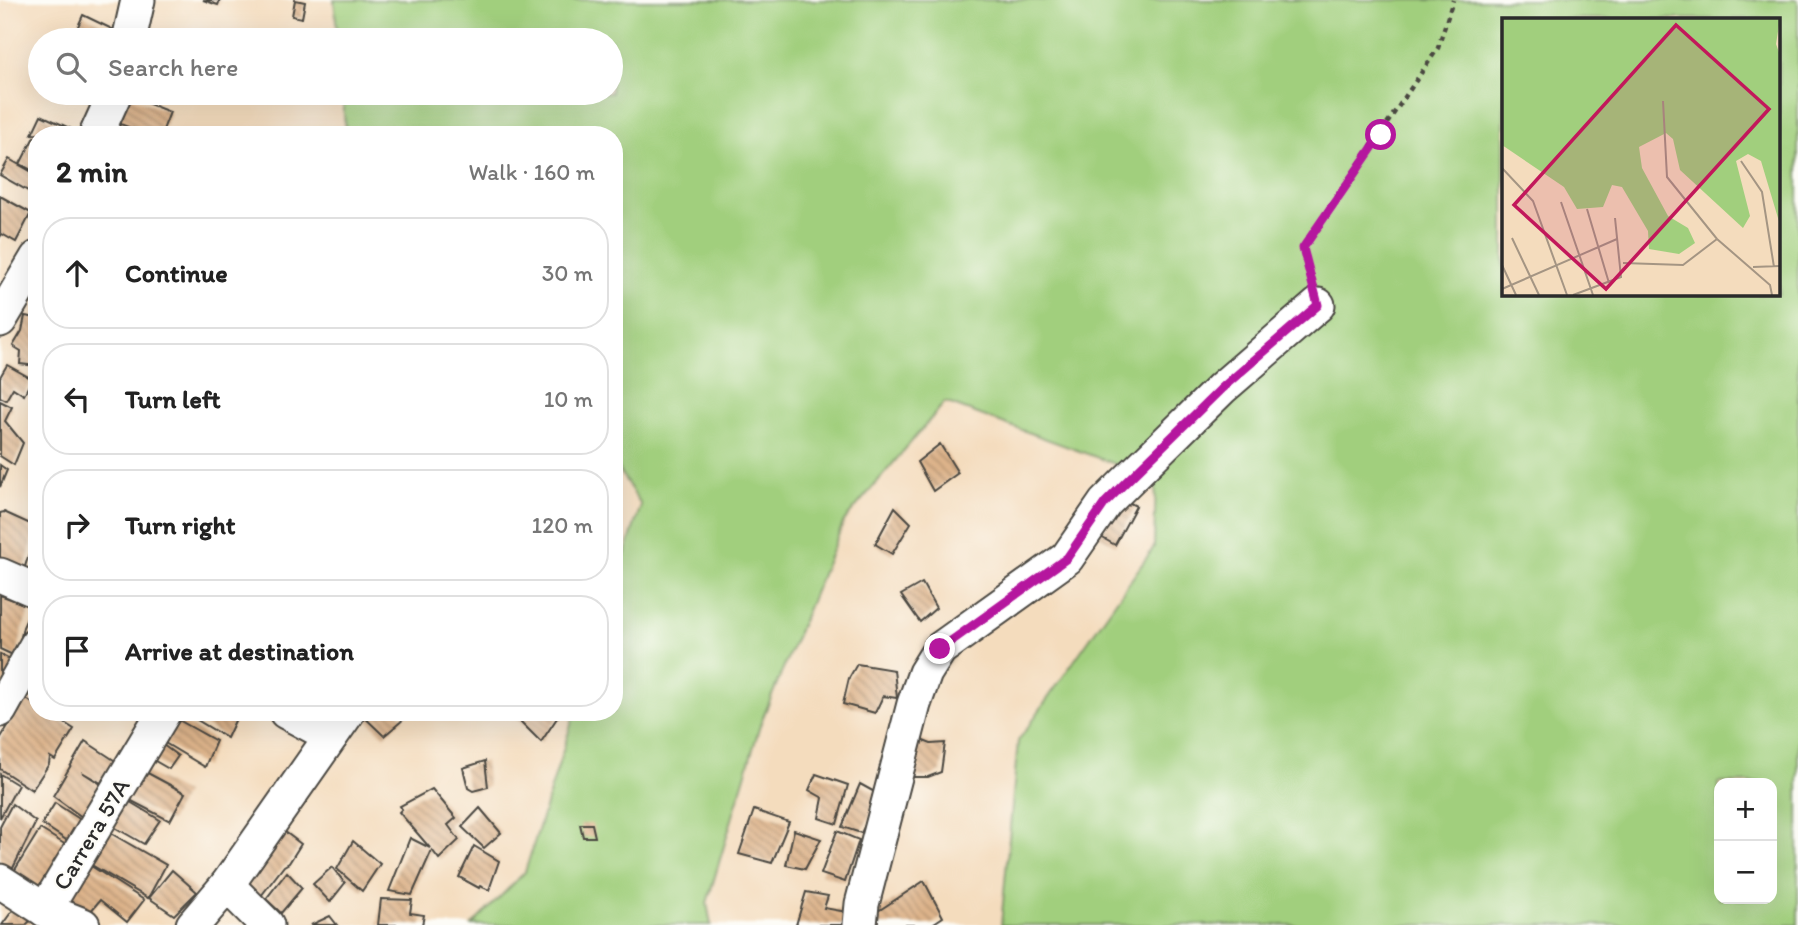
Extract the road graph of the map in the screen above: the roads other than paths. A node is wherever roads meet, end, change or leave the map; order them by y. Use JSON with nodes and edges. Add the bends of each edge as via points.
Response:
{"nodes":[{"id":1,"x":138,"y":0,"type":"edge"},
{"id":2,"x":131,"y":28,"type":"edge"},
{"id":3,"x":110,"y":105,"type":"edge"},
{"id":4,"x":100,"y":126,"type":"edge"},
{"id":5,"x":28,"y":273,"type":"edge"},
{"id":6,"x":1318,"y":305,"type":"road end"},
{"id":7,"x":0,"y":320,"type":"edge"},
{"id":8,"x":0,"y":575,"type":"edge"},
{"id":9,"x":28,"y":587,"type":"edge"},
{"id":10,"x":28,"y":660,"type":"edge"},
{"id":11,"x":0,"y":710,"type":"edge"},
{"id":12,"x":159,"y":721,"type":"edge"},
{"id":13,"x":340,"y":724,"type":"edge"},
{"id":14,"x":0,"y":881,"type":"edge"},
{"id":15,"x":228,"y":885,"type":"junction"},
{"id":16,"x":46,"y":910,"type":"junction"},
{"id":17,"x":83,"y":925,"type":"edge"},
{"id":18,"x":193,"y":925,"type":"edge"},
{"id":19,"x":267,"y":925,"type":"edge"},
{"id":20,"x":860,"y":925,"type":"edge"}],
"edges":[{"from":1,"to":2,"type":"street"},
{"from":3,"to":4,"type":"street"},
{"from":5,"to":7,"type":"street"},
{"from":6,"to":20,"type":"street","via":[[1222,388],[1105,503],[1067,558],[940,649],[914,704]]},
{"from":8,"to":9,"type":"street"},
{"from":10,"to":11,"type":"street"},
{"from":12,"to":16,"type":"street","name":"Carrera 57A"},
{"from":13,"to":15,"type":"street"},
{"from":14,"to":16,"type":"street","name":"Carrera 57A"},
{"from":15,"to":18,"type":"street"},
{"from":15,"to":19,"type":"street"},
{"from":16,"to":17,"type":"street"}]}
